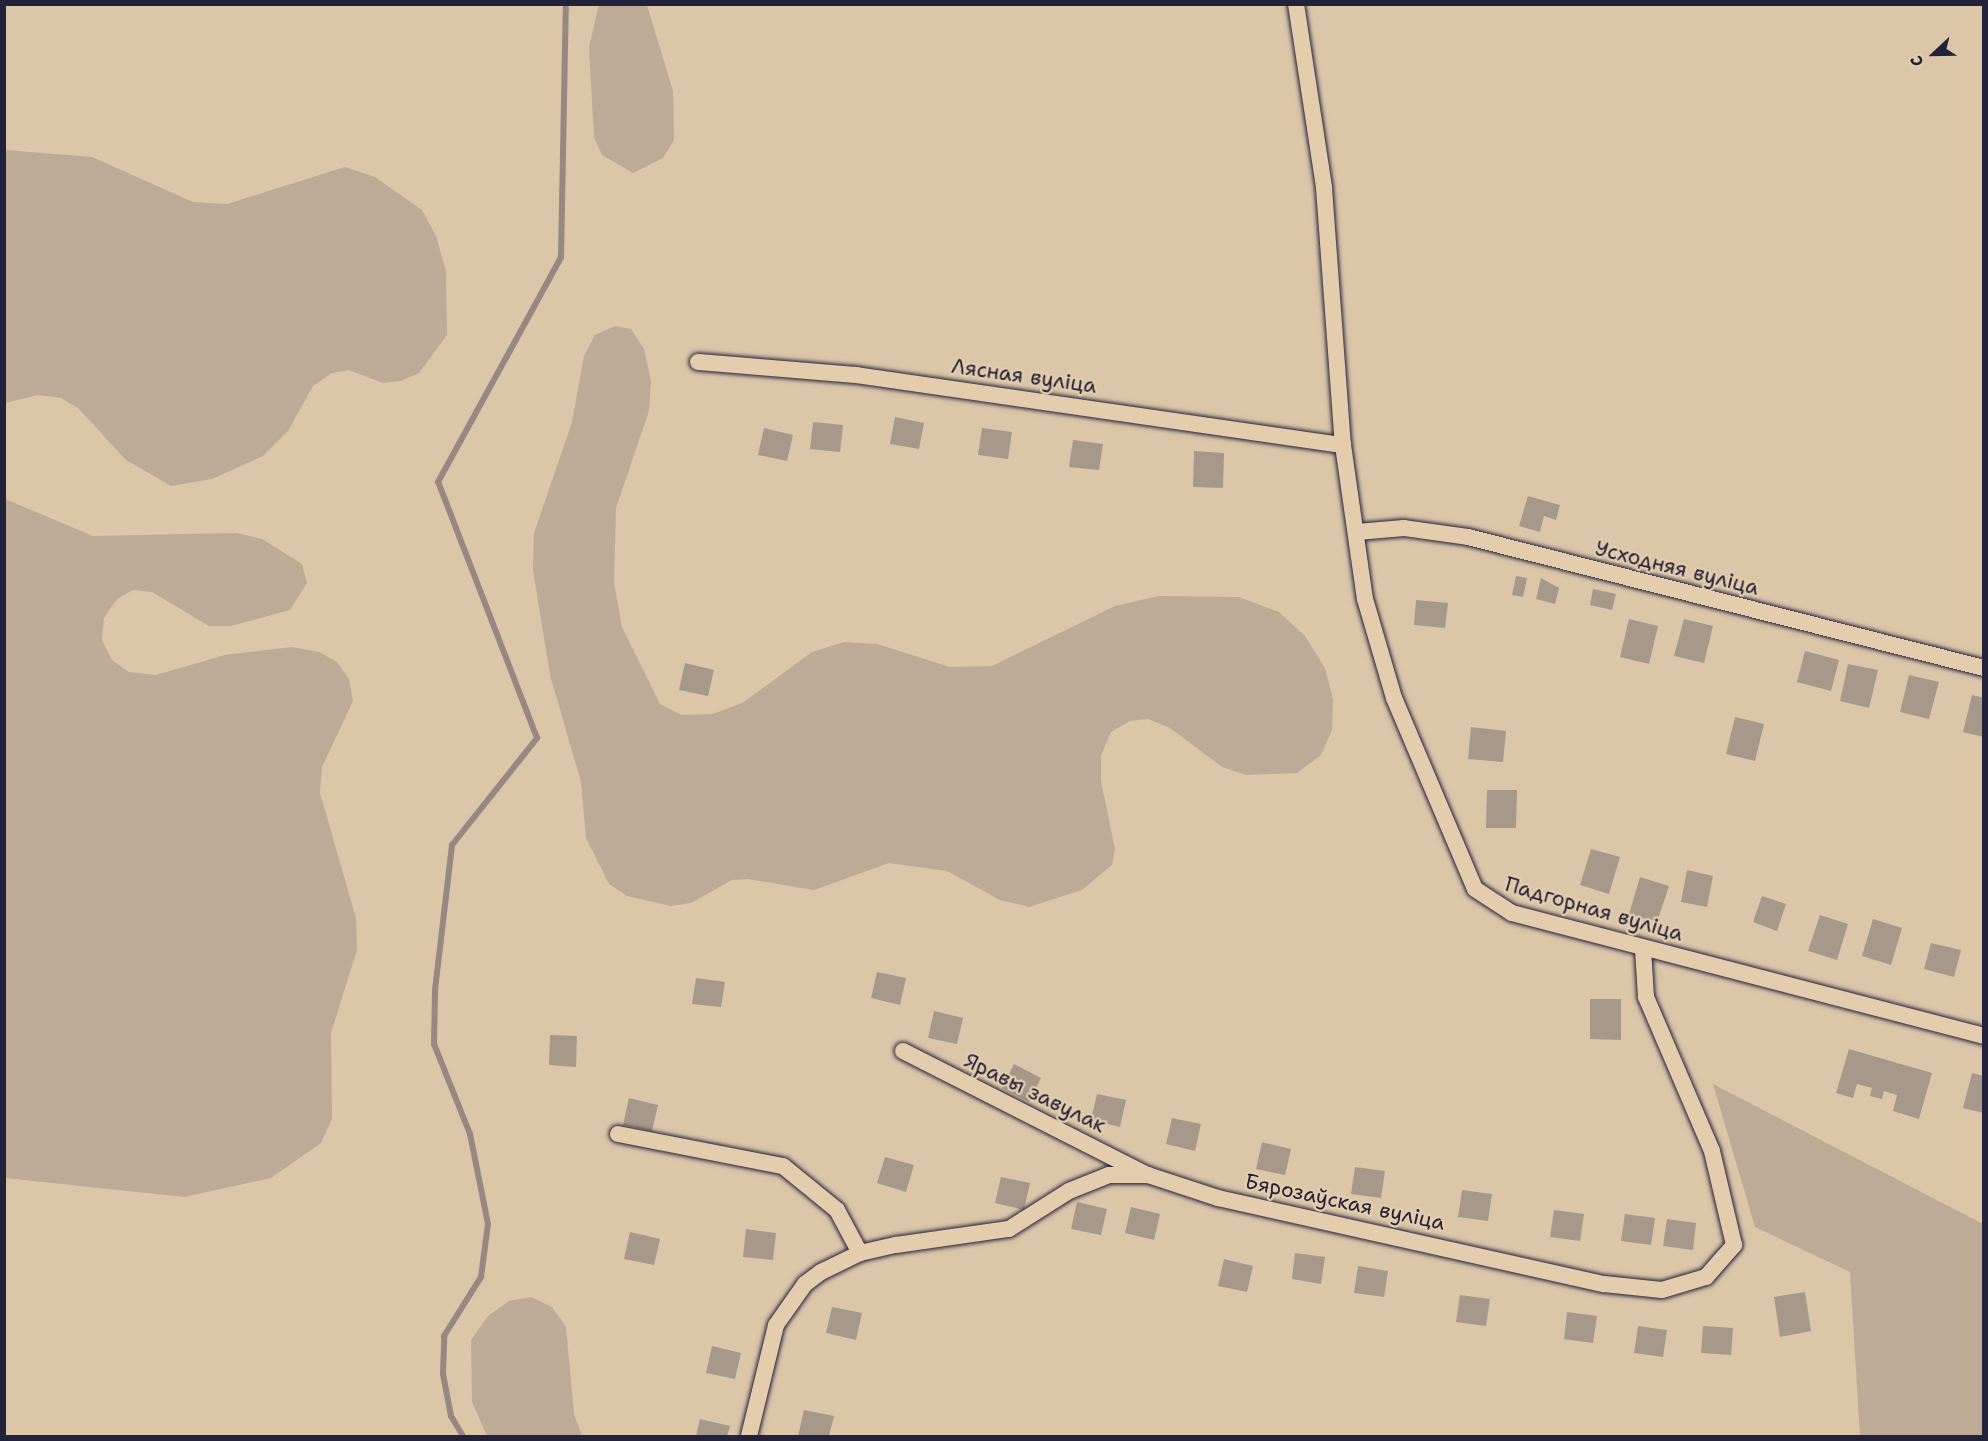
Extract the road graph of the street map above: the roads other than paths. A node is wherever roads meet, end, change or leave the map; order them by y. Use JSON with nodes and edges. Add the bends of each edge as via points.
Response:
{"nodes":[{"id":1,"x":1296,"y":4,"type":"edge"},
{"id":2,"x":698,"y":362,"type":"dead end"},
{"id":3,"x":1343,"y":445,"type":"junction"},
{"id":4,"x":1357,"y":532,"type":"junction"},
{"id":5,"x":1983,"y":668,"type":"edge"},
{"id":6,"x":1643,"y":949,"type":"junction"},
{"id":7,"x":1983,"y":1036,"type":"edge"},
{"id":8,"x":903,"y":1051,"type":"dead end"},
{"id":9,"x":618,"y":1134,"type":"dead end"},
{"id":10,"x":1148,"y":1175,"type":"junction"},
{"id":11,"x":860,"y":1253,"type":"junction"},
{"id":12,"x":749,"y":1437,"type":"edge"}],
"edges":[{"from":1,"to":3,"type":"street","name":"Падгорная вуліца","via":[[1324,188]]},
{"from":2,"to":3,"type":"street","name":"Лясная вуліца","via":[[856,375]]},
{"from":3,"to":4,"type":"street","name":"Падгорная вуліца"},
{"from":4,"to":5,"type":"street","name":"Усходняя вуліца","via":[[1404,528],[1467,537]]},
{"from":4,"to":6,"type":"street","name":"Падгорная вуліца","via":[[1374,639],[1475,889],[1512,913]]},
{"from":6,"to":7,"type":"street","name":"Падгорная вуліца"},
{"from":6,"to":10,"type":"street","name":"Бярозаўская вуліца","via":[[1646,997],[1712,1151],[1734,1245],[1723,1262],[1697,1281],[1662,1290],[1604,1284],[1218,1198]]},
{"from":8,"to":10,"type":"street","name":"Яравы завулак"},
{"from":9,"to":11,"type":"street","via":[[783,1166],[837,1210]]},
{"from":10,"to":11,"type":"street","name":"Бярозаўская вуліца","via":[[1089,1181],[998,1232]]},
{"from":11,"to":12,"type":"street","name":"Бярозаўская вуліца","via":[[805,1284],[776,1325]]}]}
